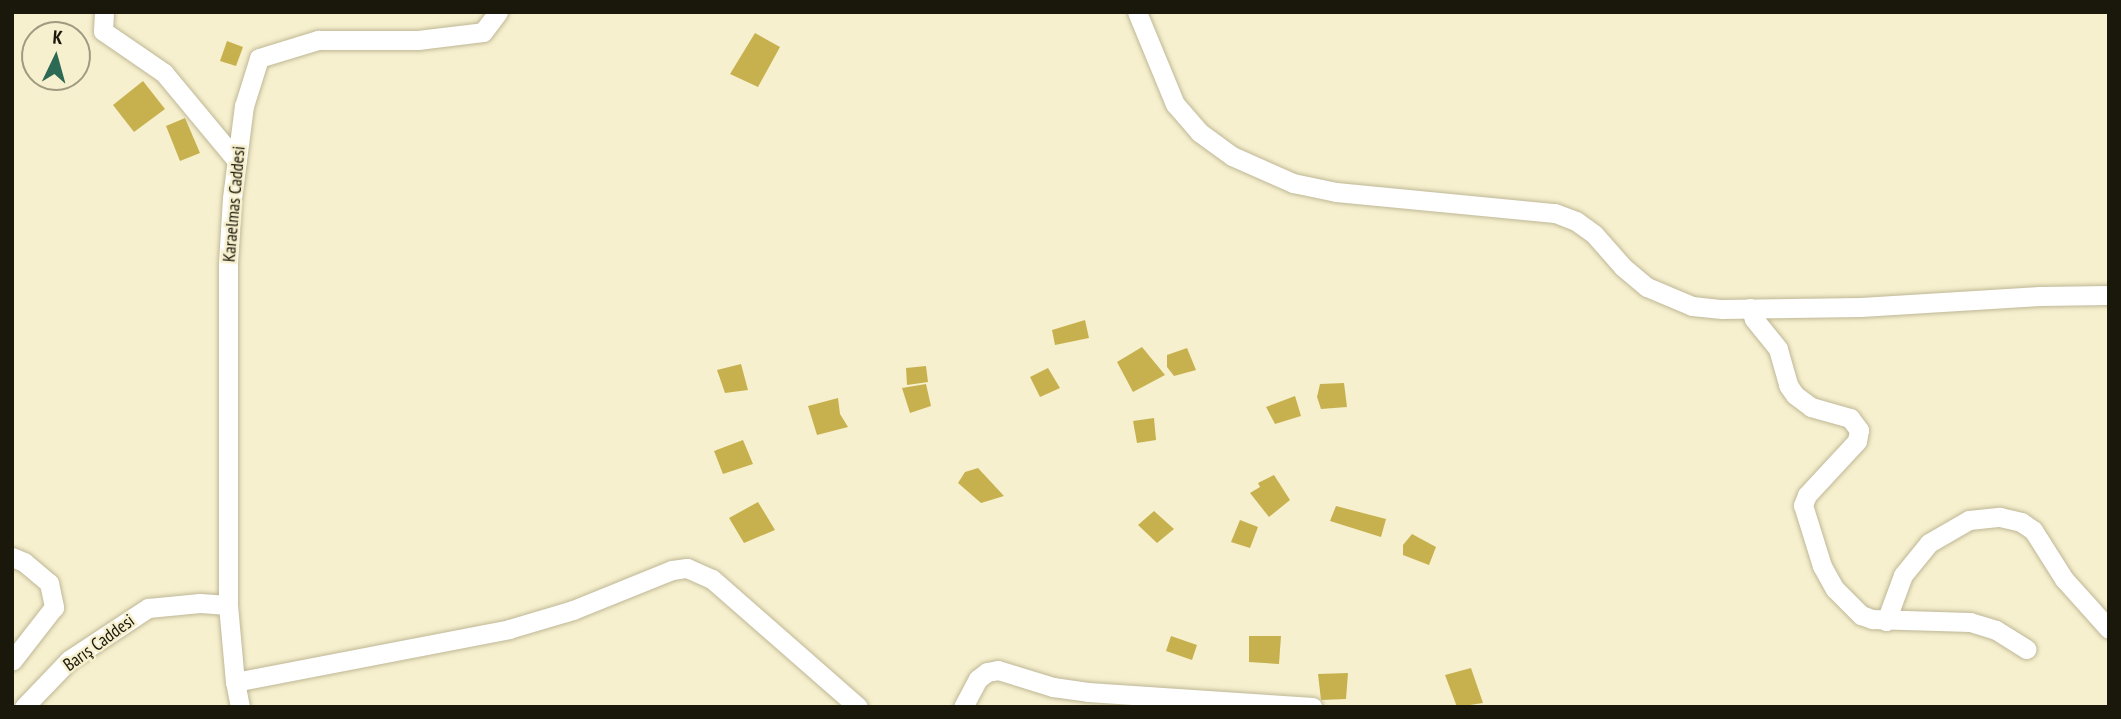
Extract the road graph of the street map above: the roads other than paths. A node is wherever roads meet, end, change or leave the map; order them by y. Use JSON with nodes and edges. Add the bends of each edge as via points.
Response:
{"nodes":[{"id":1,"x":104,"y":12,"type":"edge"},
{"id":2,"x":498,"y":12,"type":"edge"},
{"id":3,"x":1138,"y":12,"type":"edge"},
{"id":4,"x":237,"y":161,"type":"junction"},
{"id":5,"x":2109,"y":295,"type":"edge"},
{"id":6,"x":1750,"y":308,"type":"junction"},
{"id":7,"x":12,"y":557,"type":"edge"},
{"id":8,"x":228,"y":605,"type":"junction"},
{"id":9,"x":1886,"y":621,"type":"junction"},
{"id":10,"x":2109,"y":629,"type":"edge"},
{"id":11,"x":2026,"y":649,"type":"dead end"},
{"id":12,"x":12,"y":661,"type":"edge"},
{"id":13,"x":234,"y":682,"type":"junction"},
{"id":14,"x":24,"y":707,"type":"edge"},
{"id":15,"x":240,"y":707,"type":"edge"},
{"id":16,"x":858,"y":707,"type":"edge"},
{"id":17,"x":963,"y":707,"type":"edge"},
{"id":18,"x":1312,"y":707,"type":"edge"}],
"edges":[{"from":1,"to":4,"type":"street","via":[[103,31],[164,73]]},
{"from":2,"to":4,"type":"street","name":"Karaelmas Caddesi","via":[[483,33],[418,40],[318,40],[259,58],[244,106]]},
{"from":3,"to":6,"type":"street","via":[[1175,104],[1199,132],[1232,156],[1293,183],[1336,192],[1556,213],[1586,227],[1635,278],[1661,295],[1708,308]]},
{"from":4,"to":8,"type":"street","name":"Karaelmas Caddesi","via":[[228,263]]},
{"from":5,"to":6,"type":"street"},
{"from":6,"to":9,"type":"street","via":[[1778,349],[1794,395],[1811,407],[1846,416],[1857,425],[1857,441],[1807,495],[1803,511],[1835,589],[1861,615]]},
{"from":7,"to":12,"type":"street","via":[[49,583],[54,607]]},
{"from":8,"to":13,"type":"street","name":"Karaelmas Caddesi"},
{"from":8,"to":14,"type":"street","name":"Barış Caddesi","via":[[148,608],[69,660]]},
{"from":9,"to":10,"type":"street","via":[[1903,575],[1929,543],[1969,520],[2000,517],[2033,530],[2064,579]]},
{"from":9,"to":11,"type":"street","via":[[1970,622],[1996,630]]},
{"from":13,"to":15,"type":"street","name":"Karaelmas Caddesi"},
{"from":13,"to":16,"type":"street","via":[[509,629],[687,568],[712,579]]},
{"from":17,"to":18,"type":"street","via":[[978,678],[998,670],[1088,692]]}]}
